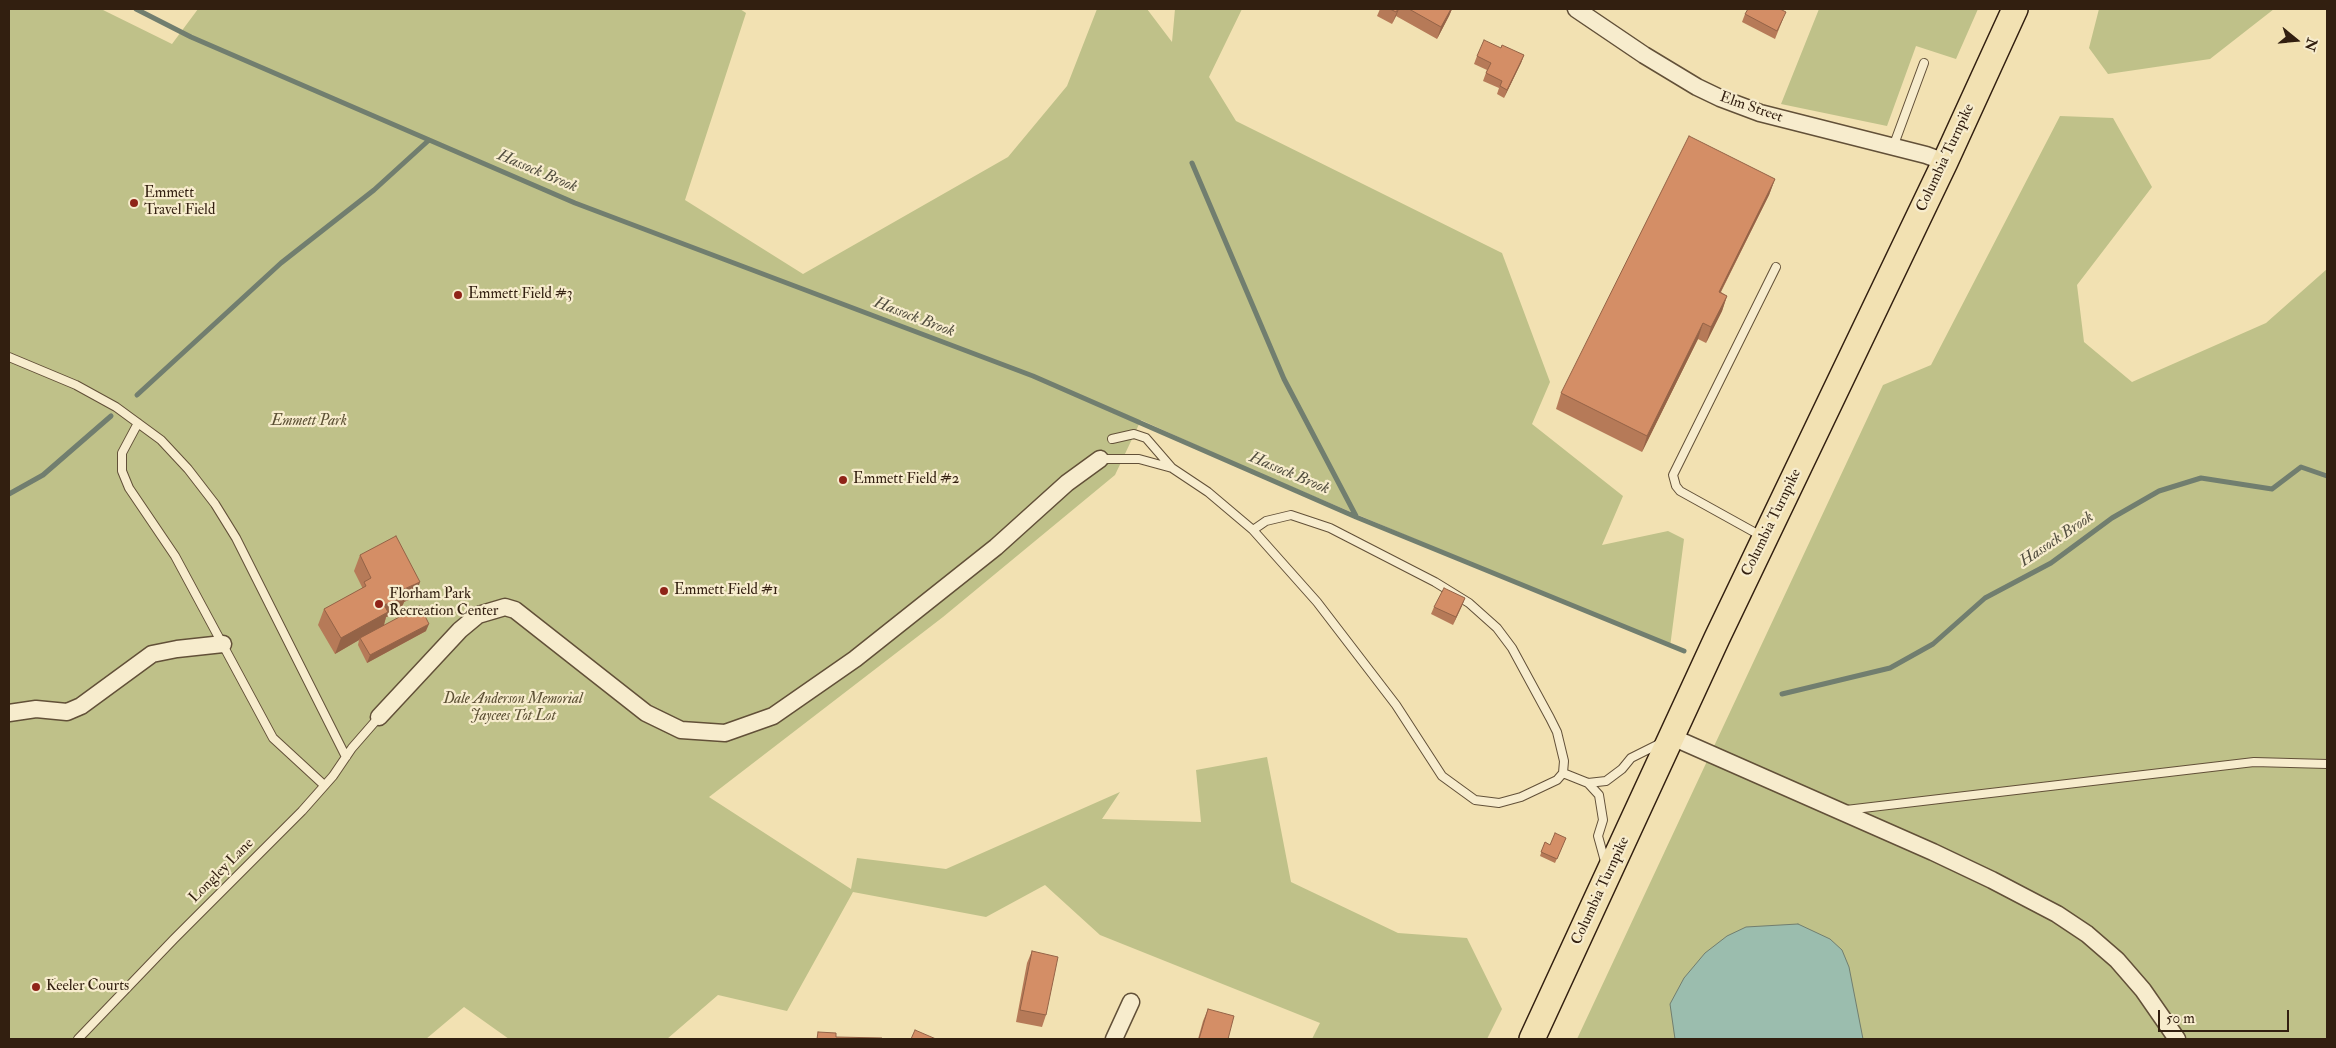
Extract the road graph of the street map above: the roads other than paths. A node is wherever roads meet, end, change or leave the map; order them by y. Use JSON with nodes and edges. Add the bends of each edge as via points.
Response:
{"nodes":[{"id":1,"x":1576,"y":9,"type":"edge"},
{"id":2,"x":2015,"y":9,"type":"edge"},
{"id":3,"x":1924,"y":63,"type":"dead end"},
{"id":4,"x":1893,"y":147,"type":"junction"},
{"id":5,"x":1945,"y":162,"type":"junction"},
{"id":6,"x":1776,"y":268,"type":"dead end"},
{"id":7,"x":9,"y":357,"type":"edge"},
{"id":8,"x":138,"y":423,"type":"junction"},
{"id":9,"x":1112,"y":439,"type":"dead end"},
{"id":10,"x":1100,"y":460,"type":"joint"},
{"id":11,"x":1172,"y":468,"type":"junction"},
{"id":12,"x":1253,"y":530,"type":"junction"},
{"id":13,"x":1764,"y":538,"type":"junction"},
{"id":14,"x":223,"y":644,"type":"junction"},
{"id":15,"x":9,"y":713,"type":"edge"},
{"id":16,"x":379,"y":717,"type":"joint"},
{"id":17,"x":1672,"y":737,"type":"junction"},
{"id":18,"x":346,"y":757,"type":"junction"},
{"id":19,"x":2327,"y":764,"type":"edge"},
{"id":20,"x":1562,"y":773,"type":"junction"},
{"id":21,"x":1588,"y":783,"type":"junction"},
{"id":22,"x":324,"y":785,"type":"junction"},
{"id":23,"x":1839,"y":811,"type":"junction"},
{"id":24,"x":1609,"y":876,"type":"junction"},
{"id":25,"x":1131,"y":1002,"type":"dead end"},
{"id":26,"x":80,"y":1038,"type":"edge"},
{"id":27,"x":1114,"y":1039,"type":"edge"},
{"id":28,"x":1532,"y":1039,"type":"edge"},
{"id":29,"x":2177,"y":1039,"type":"edge"}],
"edges":[{"from":1,"to":4,"type":"street","name":"Elm Street","via":[[1697,88],[1760,113]]},
{"from":2,"to":5,"type":"main road","name":"Columbia Turnpike"},
{"from":3,"to":4,"type":"lane"},
{"from":4,"to":5,"type":"street","name":"Elm Street"},
{"from":5,"to":13,"type":"main road","name":"Columbia Turnpike"},
{"from":6,"to":13,"type":"lane","via":[[1673,475],[1680,491]]},
{"from":7,"to":8,"type":"lane","via":[[87,390]]},
{"from":8,"to":14,"type":"lane","via":[[122,453],[122,471],[129,488],[175,556]]},
{"from":8,"to":18,"type":"lane","via":[[178,457],[215,504],[236,538]]},
{"from":9,"to":11,"type":"lane","via":[[1134,434],[1146,438]]},
{"from":10,"to":11,"type":"lane","via":[[1139,459]]},
{"from":10,"to":16,"type":"street","via":[[1067,483],[996,547],[854,659],[773,716],[749,725],[725,733],[680,730],[646,713],[515,610],[505,607],[478,615],[460,630]]},
{"from":11,"to":12,"type":"lane","via":[[1208,492]]},
{"from":12,"to":20,"type":"lane","via":[[1266,521],[1291,515],[1330,528],[1470,603],[1497,628],[1526,670],[1557,732],[1564,761]]},
{"from":12,"to":20,"type":"lane","via":[[1324,610],[1396,705],[1442,776],[1475,800],[1499,804],[1544,787]]},
{"from":13,"to":17,"type":"main road","name":"Columbia Turnpike"},
{"from":14,"to":15,"type":"street","via":[[152,654],[81,706],[67,712],[36,710]]},
{"from":14,"to":22,"type":"lane","via":[[272,738]]},
{"from":16,"to":18,"type":"lane","name":"Longley Lane"},
{"from":17,"to":21,"type":"lane","via":[[1632,758],[1606,781]]},
{"from":17,"to":23,"type":"street"},
{"from":17,"to":24,"type":"main road","name":"Columbia Turnpike"},
{"from":18,"to":22,"type":"lane","name":"Longley Lane"},
{"from":19,"to":23,"type":"lane","via":[[2254,762]]},
{"from":20,"to":21,"type":"lane"},
{"from":21,"to":24,"type":"lane","via":[[1599,795],[1602,806],[1603,820],[1598,836]]},
{"from":22,"to":26,"type":"lane","name":"Longley Lane"},
{"from":23,"to":29,"type":"street","via":[[1992,880],[2057,914],[2087,934],[2143,990]]},
{"from":24,"to":28,"type":"main road","name":"Columbia Turnpike"},
{"from":25,"to":27,"type":"street"}]}
